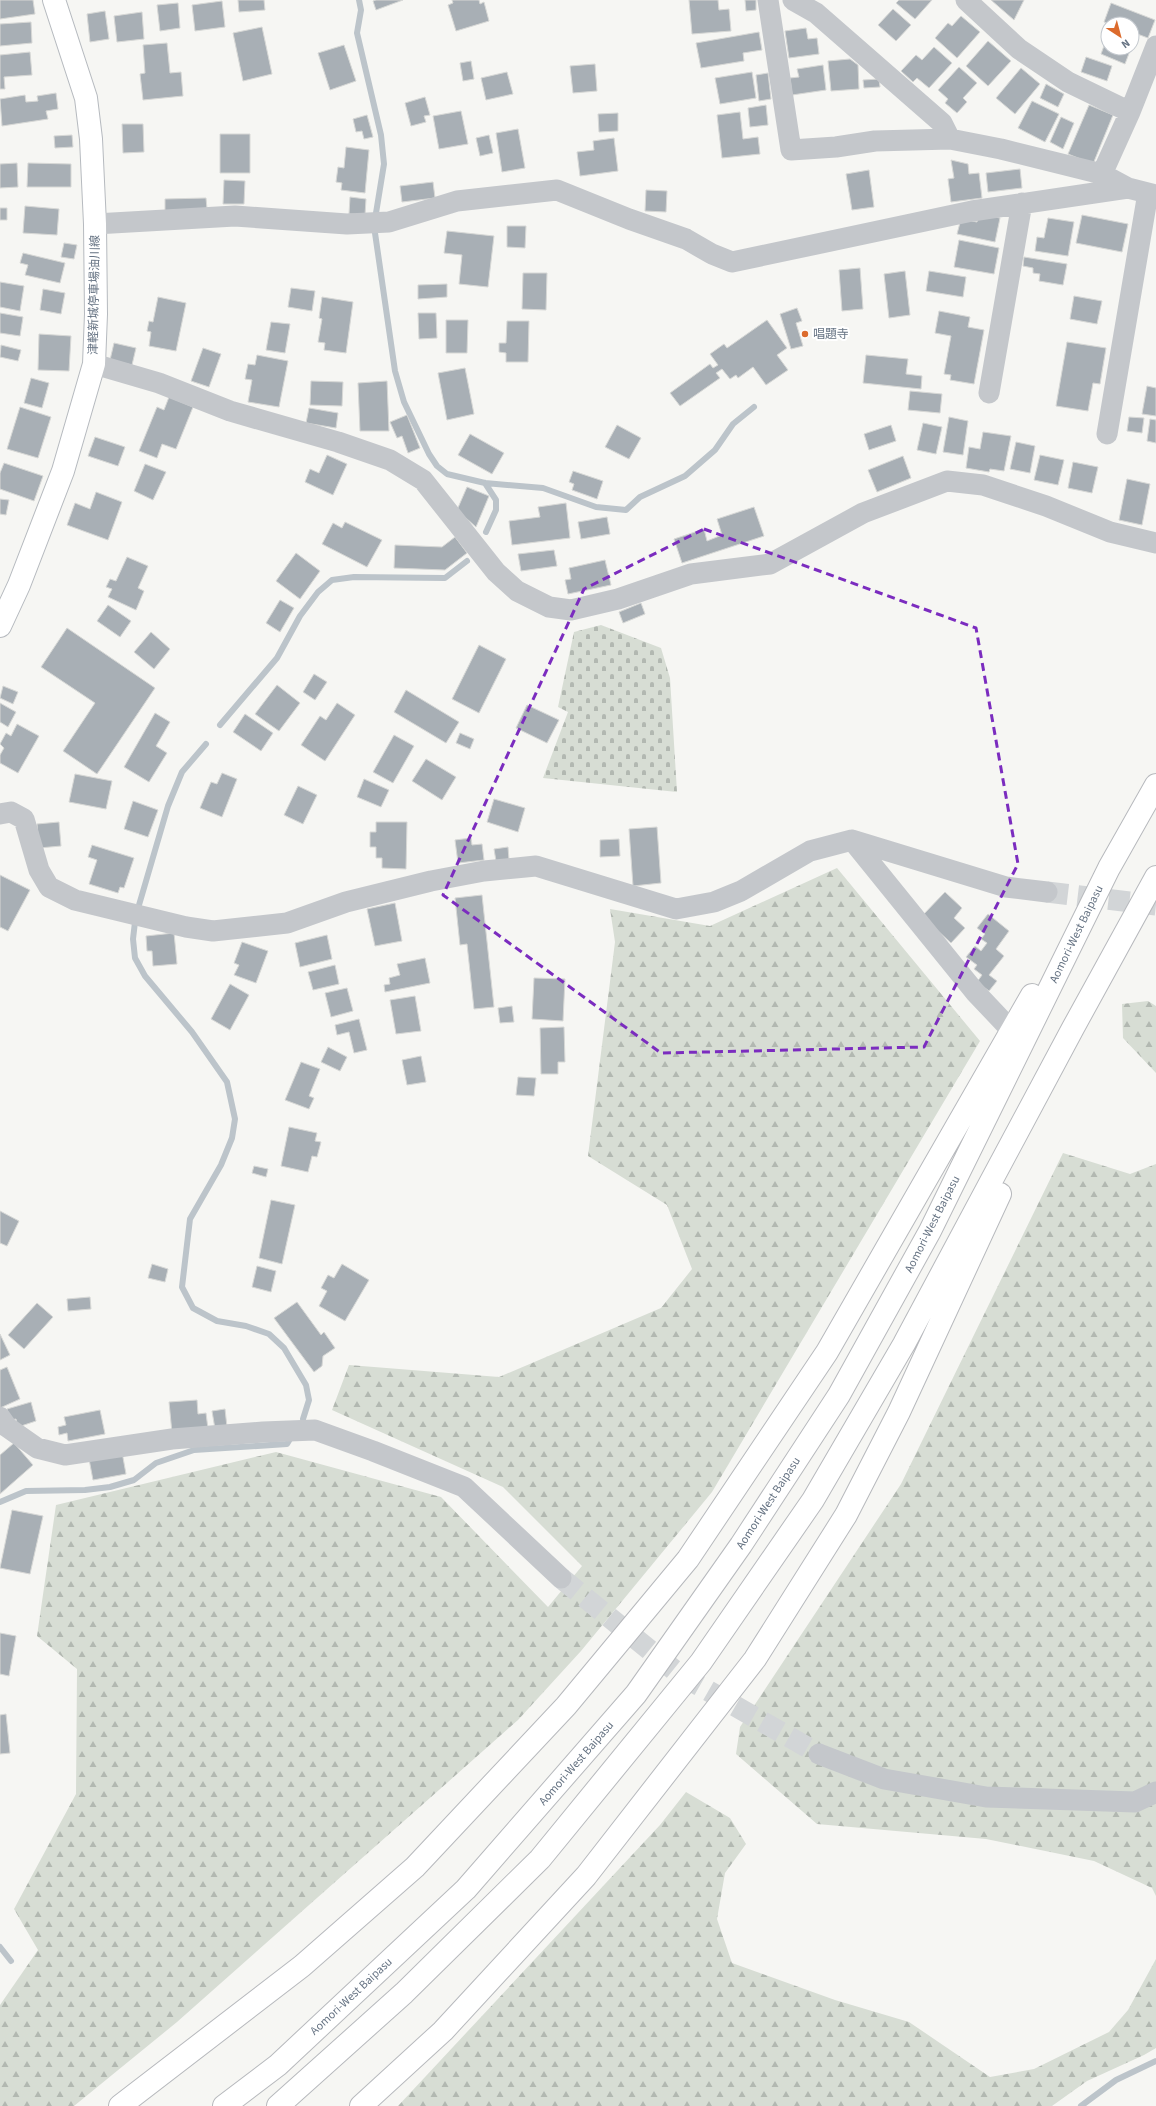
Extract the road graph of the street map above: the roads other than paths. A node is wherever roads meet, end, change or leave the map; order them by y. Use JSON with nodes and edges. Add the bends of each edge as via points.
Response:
{"nodes":[{"id":1,"x":54,"y":0,"type":"edge"},
{"id":2,"x":768,"y":0,"type":"edge"},
{"id":3,"x":793,"y":0,"type":"edge"},
{"id":4,"x":966,"y":0,"type":"edge"},
{"id":5,"x":1156,"y":46,"type":"edge"},
{"id":6,"x":1130,"y":112,"type":"junction"},
{"id":7,"x":950,"y":139,"type":"junction"},
{"id":8,"x":1102,"y":174,"type":"junction"},
{"id":9,"x":1144,"y":192,"type":"edge"},
{"id":10,"x":1022,"y":203,"type":"junction"},
{"id":11,"x":95,"y":224,"type":"junction"},
{"id":12,"x":94,"y":364,"type":"junction"},
{"id":13,"x":989,"y":393,"type":"dead end"},
{"id":14,"x":1107,"y":434,"type":"dead end"},
{"id":15,"x":1156,"y":543,"type":"edge"},
{"id":16,"x":0,"y":626,"type":"edge"},
{"id":17,"x":1156,"y":785,"type":"edge"},
{"id":18,"x":0,"y":814,"type":"edge"},
{"id":19,"x":852,"y":840,"type":"junction"},
{"id":20,"x":1109,"y":868,"type":"junction"},
{"id":21,"x":1156,"y":878,"type":"edge"},
{"id":22,"x":1047,"y":892,"type":"tunnel mouth"},
{"id":23,"x":1073,"y":1028,"type":"junction"},
{"id":24,"x":1011,"y":1030,"type":"junction"},
{"id":25,"x":0,"y":1417,"type":"edge"},
{"id":26,"x":561,"y":1578,"type":"tunnel mouth"},
{"id":27,"x":819,"y":1754,"type":"tunnel mouth"},
{"id":28,"x":1156,"y":1792,"type":"edge"},
{"id":29,"x":120,"y":2106,"type":"edge"},
{"id":30,"x":224,"y":2106,"type":"edge"},
{"id":31,"x":278,"y":2106,"type":"edge"},
{"id":32,"x":361,"y":2106,"type":"edge"}],
"edges":[{"from":1,"to":11,"type":"main road","name":"津軽新城停車場油川線","via":[[86,98],[91,139]]},
{"from":2,"to":7,"type":"street","via":[[791,150],[875,141]]},
{"from":3,"to":7,"type":"street","via":[[816,13],[942,123]]},
{"from":4,"to":6,"type":"street","via":[[1019,49],[1068,82]]},
{"from":5,"to":6,"type":"street"},
{"from":6,"to":8,"type":"street"},
{"from":7,"to":8,"type":"street"},
{"from":8,"to":9,"type":"street"},
{"from":9,"to":10,"type":"street"},
{"from":9,"to":14,"type":"street"},
{"from":10,"to":11,"type":"street","via":[[972,211],[732,262],[712,254],[686,238],[629,219],[557,190],[457,201],[389,222],[347,224],[234,216]]},
{"from":10,"to":13,"type":"street"},
{"from":11,"to":12,"type":"main road","name":"津軽新城停車場油川線"},
{"from":12,"to":15,"type":"street","via":[[159,383],[230,411],[390,460],[423,480],[496,572],[517,591],[549,607],[571,610],[618,599],[691,574],[770,564],[863,513],[947,481],[983,485],[1046,506],[1110,532]]},
{"from":12,"to":16,"type":"main road","name":"津軽新城停車場油川線","via":[[63,471],[19,585]]},
{"from":17,"to":20,"type":"main road","name":"Aomori-West Baipasu"},
{"from":18,"to":19,"type":"street","via":[[11,812],[24,819],[39,870],[49,886],[75,900],[186,927],[213,931],[287,923],[346,902],[432,882],[484,871],[536,866],[676,909],[714,902],[741,891],[810,851]]},
{"from":19,"to":22,"type":"street","via":[[1006,887]]},
{"from":19,"to":24,"type":"street","via":[[975,992]]},
{"from":20,"to":24,"type":"main road"},
{"from":20,"to":30,"type":"main road","name":"Aomori-West Baipasu","via":[[930,1231],[839,1395],[741,1545],[636,1694],[466,1889],[278,2065]]},
{"from":21,"to":23,"type":"main road"},
{"from":23,"to":31,"type":"main road","via":[[904,1344],[813,1500],[701,1662],[540,1858],[404,1993]]},
{"from":23,"to":32,"type":"main road","via":[[1000,1194],[899,1412],[846,1515],[755,1659],[586,1876],[443,2031]]},
{"from":24,"to":29,"type":"main road","via":[[827,1352],[688,1559],[566,1706],[415,1867],[302,1966]]},
{"from":25,"to":26,"type":"street","via":[[7,1427],[37,1448],[65,1455],[172,1439],[315,1430],[373,1450],[464,1487]]},
{"from":27,"to":28,"type":"street","via":[[884,1779],[986,1797],[1135,1802]]}]}
